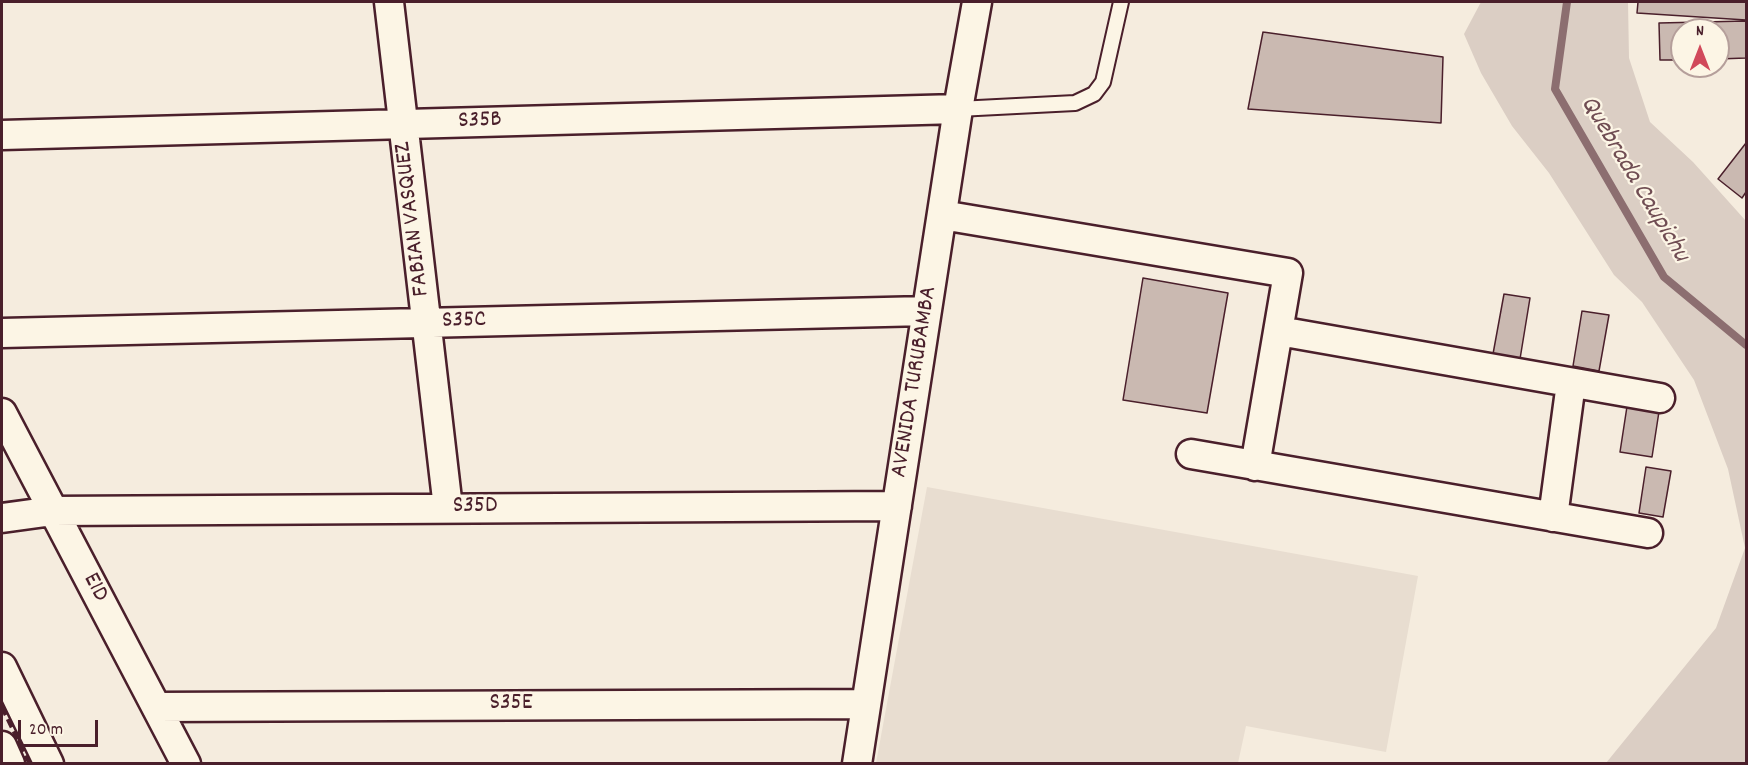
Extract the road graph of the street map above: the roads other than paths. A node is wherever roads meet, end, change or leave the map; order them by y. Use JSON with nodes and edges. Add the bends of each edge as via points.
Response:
{"nodes":[{"id":1,"x":389,"y":2,"type":"edge"},
{"id":2,"x":977,"y":2,"type":"edge"},
{"id":3,"x":1121,"y":2,"type":"edge"},
{"id":4,"x":958,"y":109,"type":"junction"},
{"id":5,"x":403,"y":124,"type":"junction"},
{"id":6,"x":2,"y":135,"type":"edge"},
{"id":7,"x":942,"y":215,"type":"junction"},
{"id":8,"x":926,"y":311,"type":"junction"},
{"id":9,"x":426,"y":323,"type":"junction"},
{"id":10,"x":1278,"y":331,"type":"junction"},
{"id":11,"x":2,"y":333,"type":"edge"},
{"id":12,"x":1571,"y":382,"type":"junction"},
{"id":13,"x":1660,"y":398,"type":"dead end"},
{"id":14,"x":2,"y":413,"type":"edge"},
{"id":15,"x":1191,"y":454,"type":"dead end"},
{"id":16,"x":1255,"y":466,"type":"junction"},
{"id":17,"x":897,"y":506,"type":"junction"},
{"id":18,"x":448,"y":508,"type":"junction"},
{"id":19,"x":53,"y":511,"type":"junction"},
{"id":20,"x":1553,"y":517,"type":"junction"},
{"id":21,"x":2,"y":519,"type":"edge"},
{"id":22,"x":1648,"y":533,"type":"dead end"},
{"id":23,"x":2,"y":667,"type":"edge"},
{"id":24,"x":866,"y":704,"type":"junction"},
{"id":25,"x":157,"y":707,"type":"junction"},
{"id":26,"x":2,"y":746,"type":"edge"},
{"id":27,"x":10,"y":764,"type":"edge"},
{"id":28,"x":49,"y":764,"type":"edge"},
{"id":29,"x":186,"y":764,"type":"edge"},
{"id":30,"x":856,"y":764,"type":"edge"}],
"edges":[{"from":1,"to":5,"type":"street","name":"FABIAN VASQUEZ"},
{"from":2,"to":4,"type":"street","name":"AVENIDA TURUBAMBA"},
{"from":3,"to":4,"type":"lane","via":[[1103,82],[1094,94],[1076,103]]},
{"from":4,"to":5,"type":"street","name":"S35B"},
{"from":4,"to":7,"type":"street","name":"AVENIDA TURUBAMBA"},
{"from":5,"to":6,"type":"street","name":"S35B"},
{"from":5,"to":9,"type":"street","name":"FABIAN VASQUEZ"},
{"from":7,"to":8,"type":"street","name":"AVENIDA TURUBAMBA"},
{"from":7,"to":10,"type":"street","via":[[1288,273]]},
{"from":8,"to":9,"type":"street","name":"S35C"},
{"from":8,"to":17,"type":"street","name":"AVENIDA TURUBAMBA"},
{"from":9,"to":11,"type":"street","name":"S35C"},
{"from":9,"to":18,"type":"street","name":"FABIAN VASQUEZ"},
{"from":10,"to":12,"type":"street"},
{"from":10,"to":16,"type":"street"},
{"from":12,"to":13,"type":"street"},
{"from":12,"to":20,"type":"street"},
{"from":14,"to":19,"type":"street","name":"E1D"},
{"from":15,"to":16,"type":"street"},
{"from":16,"to":20,"type":"street"},
{"from":17,"to":18,"type":"street","name":"S35D"},
{"from":17,"to":24,"type":"street","name":"AVENIDA TURUBAMBA"},
{"from":18,"to":19,"type":"street","name":"S35D"},
{"from":19,"to":21,"type":"street","name":"S35D"},
{"from":19,"to":25,"type":"street","name":"E1D"},
{"from":20,"to":22,"type":"street"},
{"from":23,"to":28,"type":"street"},
{"from":24,"to":25,"type":"street","name":"S35E"},
{"from":24,"to":30,"type":"street","name":"AVENIDA TURUBAMBA"},
{"from":25,"to":29,"type":"street","name":"E1D"},
{"from":26,"to":27,"type":"street"}]}
